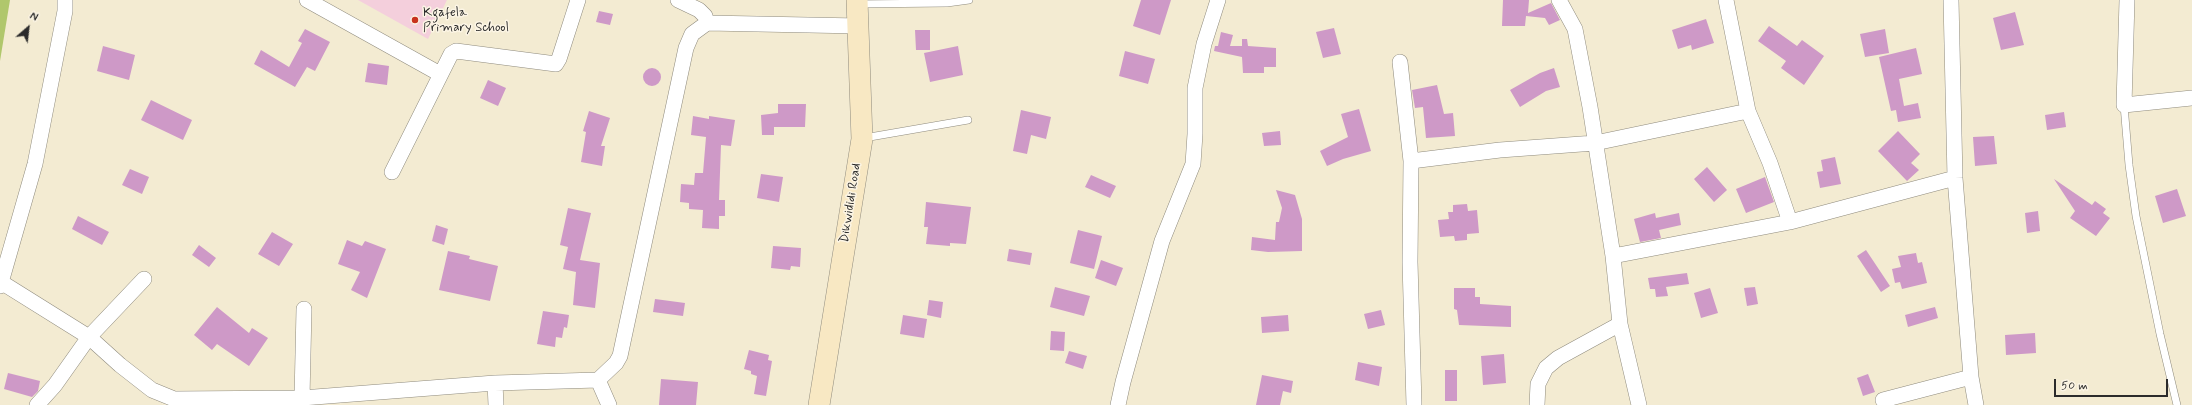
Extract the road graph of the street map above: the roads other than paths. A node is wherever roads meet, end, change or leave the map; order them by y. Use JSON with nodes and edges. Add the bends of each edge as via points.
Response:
{"nodes":[{"id":1,"x":65,"y":0,"type":"edge"},
{"id":2,"x":307,"y":0,"type":"edge"},
{"id":3,"x":578,"y":0,"type":"edge"},
{"id":4,"x":678,"y":0,"type":"edge"},
{"id":5,"x":968,"y":0,"type":"edge"},
{"id":6,"x":1218,"y":0,"type":"edge"},
{"id":7,"x":1559,"y":0,"type":"edge"},
{"id":8,"x":1726,"y":0,"type":"edge"},
{"id":9,"x":1951,"y":0,"type":"edge"},
{"id":10,"x":2127,"y":0,"type":"edge"},
{"id":11,"x":857,"y":2,"type":"edge"},
{"id":12,"x":707,"y":23,"type":"junction"},
{"id":13,"x":859,"y":26,"type":"junction"},
{"id":14,"x":1400,"y":62,"type":"dead end"},
{"id":15,"x":440,"y":74,"type":"junction"},
{"id":16,"x":2192,"y":98,"type":"edge"},
{"id":17,"x":2124,"y":105,"type":"junction"},
{"id":18,"x":1748,"y":111,"type":"junction"},
{"id":19,"x":968,"y":120,"type":"dead end"},
{"id":20,"x":862,"y":139,"type":"junction"},
{"id":21,"x":1595,"y":143,"type":"junction"},
{"id":22,"x":1411,"y":161,"type":"junction"},
{"id":23,"x":392,"y":172,"type":"dead end"},
{"id":24,"x":1955,"y":178,"type":"junction"},
{"id":25,"x":1790,"y":222,"type":"junction"},
{"id":26,"x":1613,"y":256,"type":"junction"},
{"id":27,"x":144,"y":280,"type":"dead end"},
{"id":28,"x":1,"y":284,"type":"edge"},
{"id":29,"x":304,"y":309,"type":"dead end"},
{"id":30,"x":1620,"y":324,"type":"junction"},
{"id":31,"x":89,"y":337,"type":"junction"},
{"id":32,"x":1971,"y":377,"type":"junction"},
{"id":33,"x":598,"y":380,"type":"junction"},
{"id":34,"x":495,"y":383,"type":"junction"},
{"id":35,"x":302,"y":398,"type":"junction"},
{"id":36,"x":1883,"y":400,"type":"dead end"},
{"id":37,"x":37,"y":405,"type":"edge"},
{"id":38,"x":496,"y":405,"type":"edge"},
{"id":39,"x":608,"y":405,"type":"edge"},
{"id":40,"x":819,"y":405,"type":"edge"},
{"id":41,"x":1118,"y":405,"type":"edge"},
{"id":42,"x":1414,"y":405,"type":"edge"},
{"id":43,"x":1537,"y":405,"type":"edge"},
{"id":44,"x":1639,"y":405,"type":"edge"},
{"id":45,"x":1976,"y":405,"type":"edge"},
{"id":46,"x":2177,"y":405,"type":"edge"}],
"edges":[{"from":1,"to":28,"type":"street","via":[[35,164]]},
{"from":2,"to":15,"type":"street"},
{"from":3,"to":15,"type":"street","via":[[556,64],[456,51],[451,54]]},
{"from":4,"to":12,"type":"street","via":[[699,10]]},
{"from":5,"to":11,"type":"lane","via":[[947,3]]},
{"from":6,"to":41,"type":"street","via":[[1204,44],[1195,88],[1193,164],[1162,241],[1122,382]]},
{"from":7,"to":21,"type":"street","via":[[1575,29]]},
{"from":8,"to":18,"type":"street"},
{"from":9,"to":24,"type":"street"},
{"from":10,"to":17,"type":"street"},
{"from":11,"to":13,"type":"street","name":"Dikwididi Road"},
{"from":12,"to":13,"type":"street"},
{"from":12,"to":33,"type":"street","via":[[692,34],[688,41],[620,356]]},
{"from":13,"to":20,"type":"street","name":"Dikwididi Road"},
{"from":14,"to":22,"type":"street"},
{"from":15,"to":23,"type":"street"},
{"from":16,"to":17,"type":"street"},
{"from":17,"to":46,"type":"lane","via":[[2136,216]]},
{"from":18,"to":21,"type":"street"},
{"from":18,"to":25,"type":"street","via":[[1770,163]]},
{"from":19,"to":20,"type":"lane"},
{"from":20,"to":40,"type":"street","name":"Dikwididi Road"},
{"from":21,"to":22,"type":"street","via":[[1500,150]]},
{"from":21,"to":26,"type":"street"},
{"from":22,"to":42,"type":"street","via":[[1410,262]]},
{"from":24,"to":25,"type":"street"},
{"from":24,"to":32,"type":"street"},
{"from":25,"to":26,"type":"street"},
{"from":26,"to":30,"type":"street"},
{"from":27,"to":31,"type":"street"},
{"from":28,"to":31,"type":"street"},
{"from":29,"to":35,"type":"street"},
{"from":30,"to":43,"type":"street","via":[[1558,358],[1546,368],[1538,384]]},
{"from":30,"to":44,"type":"street"},
{"from":31,"to":35,"type":"street","via":[[152,390],[174,399]]},
{"from":31,"to":37,"type":"street","via":[[55,385]]},
{"from":32,"to":36,"type":"street"},
{"from":32,"to":45,"type":"street"},
{"from":33,"to":34,"type":"street"},
{"from":33,"to":39,"type":"street"},
{"from":34,"to":35,"type":"street"},
{"from":34,"to":38,"type":"street"}]}
